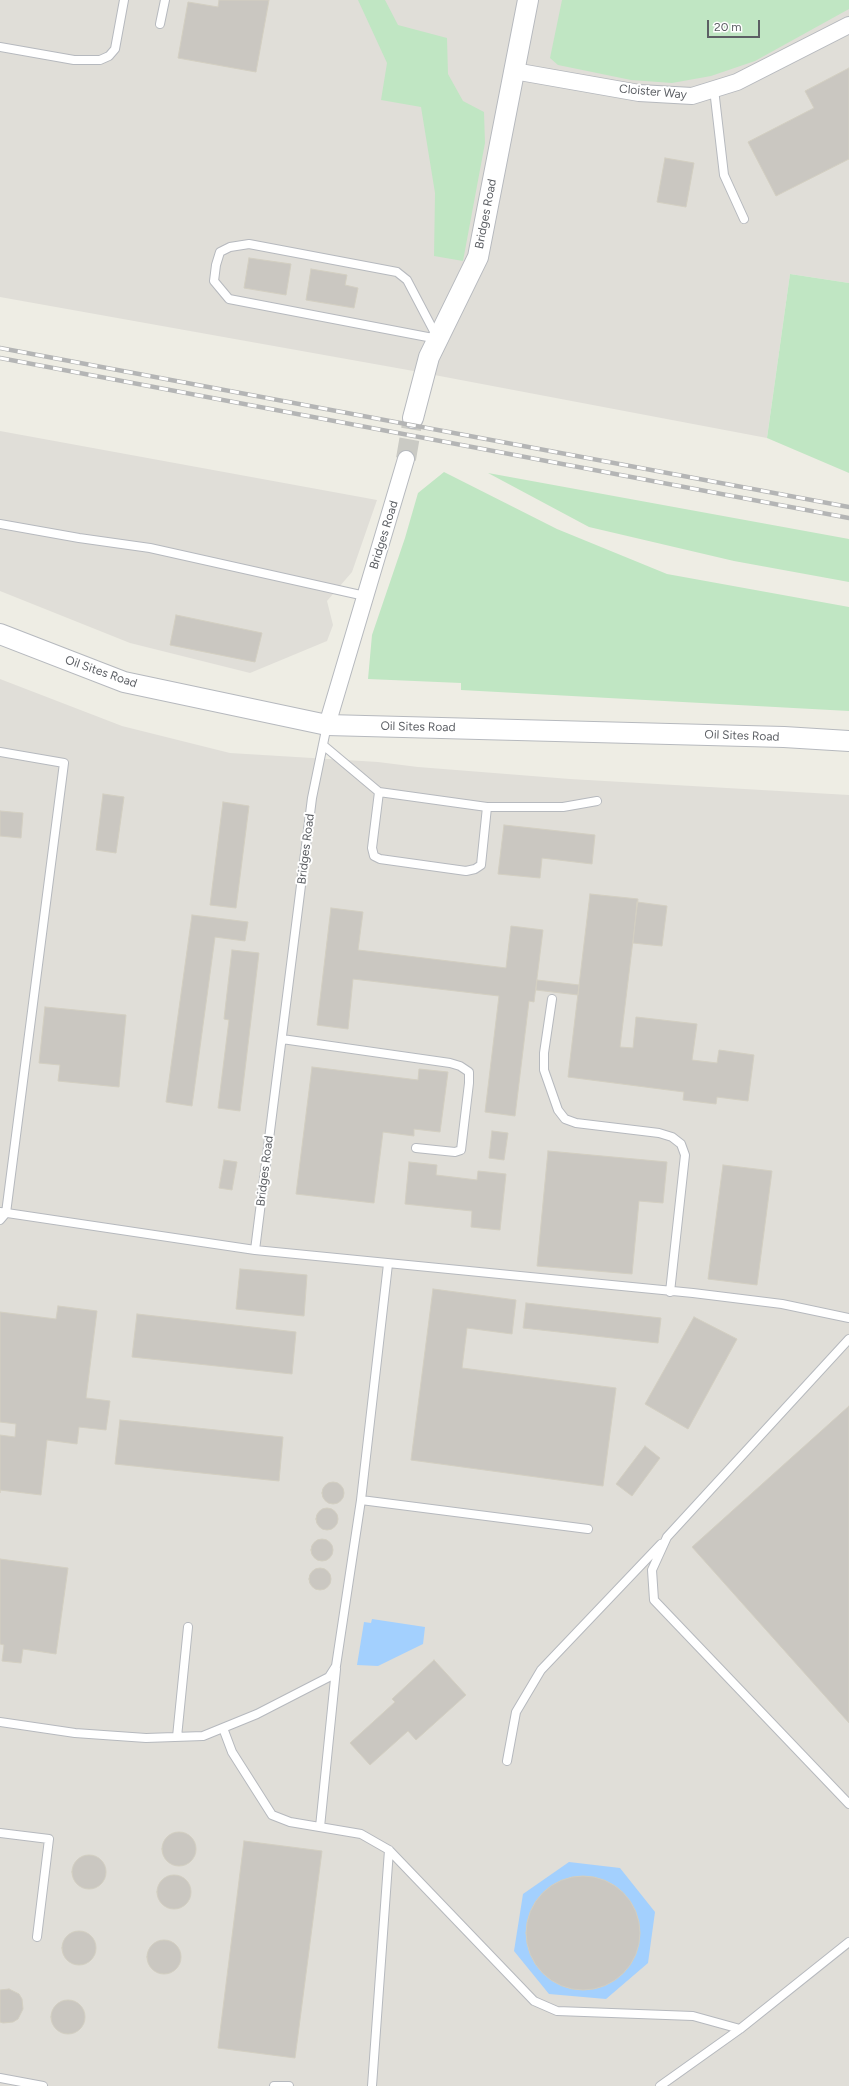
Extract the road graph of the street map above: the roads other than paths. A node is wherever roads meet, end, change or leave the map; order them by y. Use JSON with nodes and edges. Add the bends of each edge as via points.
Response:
{"nodes":[{"id":1,"x":124,"y":0,"type":"edge"},
{"id":2,"x":165,"y":0,"type":"edge"},
{"id":3,"x":528,"y":0,"type":"edge"},
{"id":4,"x":160,"y":24,"type":"dead end"},
{"id":5,"x":849,"y":25,"type":"edge"},
{"id":6,"x":0,"y":47,"type":"edge"},
{"id":7,"x":514,"y":71,"type":"junction"},
{"id":8,"x":714,"y":89,"type":"junction"},
{"id":9,"x":744,"y":219,"type":"dead end"},
{"id":10,"x":438,"y":339,"type":"junction"},
{"id":11,"x":413,"y":418,"type":"tunnel mouth"},
{"id":12,"x":406,"y":459,"type":"tunnel mouth"},
{"id":13,"x":0,"y":524,"type":"edge"},
{"id":14,"x":365,"y":596,"type":"junction"},
{"id":15,"x":0,"y":634,"type":"edge"},
{"id":16,"x":327,"y":725,"type":"junction"},
{"id":17,"x":849,"y":741,"type":"edge"},
{"id":18,"x":323,"y":745,"type":"junction"},
{"id":19,"x":0,"y":752,"type":"edge"},
{"id":20,"x":378,"y":792,"type":"junction"},
{"id":21,"x":597,"y":801,"type":"dead end"},
{"id":22,"x":488,"y":807,"type":"junction"},
{"id":23,"x":552,"y":1000,"type":"dead end"},
{"id":24,"x":282,"y":1039,"type":"junction"},
{"id":25,"x":416,"y":1148,"type":"dead end"},
{"id":26,"x":3,"y":1212,"type":"edge"},
{"id":27,"x":0,"y":1220,"type":"edge"},
{"id":28,"x":255,"y":1250,"type":"junction"},
{"id":29,"x":388,"y":1264,"type":"junction"},
{"id":30,"x":670,"y":1292,"type":"junction"},
{"id":31,"x":849,"y":1318,"type":"edge"},
{"id":32,"x":849,"y":1339,"type":"edge"},
{"id":33,"x":361,"y":1500,"type":"junction"},
{"id":34,"x":588,"y":1529,"type":"dead end"},
{"id":35,"x":667,"y":1537,"type":"junction"},
{"id":36,"x":188,"y":1626,"type":"dead end"},
{"id":37,"x":336,"y":1666,"type":"junction"},
{"id":38,"x":0,"y":1722,"type":"edge"},
{"id":39,"x":223,"y":1728,"type":"junction"},
{"id":40,"x":177,"y":1737,"type":"junction"},
{"id":41,"x":507,"y":1761,"type":"dead end"},
{"id":42,"x":849,"y":1804,"type":"edge"},
{"id":43,"x":320,"y":1827,"type":"junction"},
{"id":44,"x":0,"y":1833,"type":"edge"},
{"id":45,"x":389,"y":1850,"type":"junction"},
{"id":46,"x":37,"y":1937,"type":"dead end"},
{"id":47,"x":849,"y":1942,"type":"edge"},
{"id":48,"x":740,"y":2029,"type":"junction"},
{"id":49,"x":0,"y":2078,"type":"edge"},
{"id":50,"x":43,"y":2086,"type":"edge"},
{"id":51,"x":274,"y":2086,"type":"edge"},
{"id":52,"x":289,"y":2086,"type":"edge"},
{"id":53,"x":372,"y":2086,"type":"edge"},
{"id":54,"x":660,"y":2086,"type":"edge"}],
"edges":[{"from":1,"to":6,"type":"lane","via":[[115,49],[109,56],[100,60],[74,60]]},
{"from":2,"to":4,"type":"lane"},
{"from":3,"to":7,"type":"street","name":"Bridges Road"},
{"from":5,"to":8,"type":"street","name":"Cloister Way","via":[[737,82]]},
{"from":7,"to":8,"type":"street","name":"Cloister Way","via":[[639,93],[692,96]]},
{"from":7,"to":10,"type":"street","name":"Bridges Road","via":[[478,257]]},
{"from":8,"to":9,"type":"lane","via":[[724,175]]},
{"from":10,"to":10,"type":"lane","via":[[229,299],[214,281],[220,252],[230,247],[248,244],[397,272],[408,280]]},
{"from":10,"to":11,"type":"street","name":"Bridges Road","via":[[429,357]]},
{"from":12,"to":14,"type":"street","name":"Bridges Road"},
{"from":13,"to":14,"type":"lane","via":[[150,548]]},
{"from":14,"to":16,"type":"street","name":"Bridges Road"},
{"from":15,"to":16,"type":"street","name":"Oil Sites Road","via":[[124,682]]},
{"from":16,"to":17,"type":"street","name":"Oil Sites Road","via":[[768,736]]},
{"from":16,"to":18,"type":"lane","name":"Bridges Road"},
{"from":18,"to":20,"type":"lane"},
{"from":18,"to":24,"type":"lane","name":"Bridges Road","via":[[312,798]]},
{"from":19,"to":26,"type":"lane","via":[[64,762]]},
{"from":20,"to":22,"type":"lane"},
{"from":20,"to":22,"type":"lane","via":[[372,848],[374,856],[466,871],[481,865]]},
{"from":21,"to":22,"type":"lane","via":[[563,807]]},
{"from":23,"to":30,"type":"lane","via":[[544,1070],[558,1110],[565,1119],[576,1123],[659,1133],[672,1137],[681,1144],[685,1155]]},
{"from":24,"to":25,"type":"lane","via":[[460,1066],[468,1072],[461,1150],[455,1152]]},
{"from":24,"to":28,"type":"lane","name":"Bridges Road"},
{"from":26,"to":27,"type":"lane"},
{"from":26,"to":28,"type":"lane"},
{"from":28,"to":29,"type":"lane"},
{"from":29,"to":30,"type":"lane"},
{"from":29,"to":33,"type":"lane"},
{"from":30,"to":31,"type":"lane","via":[[782,1304]]},
{"from":32,"to":35,"type":"lane"},
{"from":33,"to":34,"type":"lane"},
{"from":33,"to":37,"type":"lane"},
{"from":35,"to":41,"type":"lane","via":[[541,1670],[516,1712]]},
{"from":35,"to":42,"type":"lane","via":[[652,1570],[654,1600]]},
{"from":36,"to":40,"type":"lane"},
{"from":37,"to":39,"type":"lane","via":[[329,1677],[257,1714]]},
{"from":37,"to":43,"type":"lane"},
{"from":38,"to":40,"type":"lane","via":[[75,1733],[146,1738]]},
{"from":39,"to":40,"type":"lane","via":[[203,1736]]},
{"from":39,"to":43,"type":"lane","via":[[232,1752],[272,1815],[290,1822]]},
{"from":43,"to":45,"type":"lane","via":[[361,1834]]},
{"from":44,"to":46,"type":"lane","via":[[49,1839]]},
{"from":45,"to":48,"type":"lane","via":[[534,2001],[557,2011],[693,2016]]},
{"from":45,"to":53,"type":"lane"},
{"from":47,"to":48,"type":"lane"},
{"from":48,"to":54,"type":"lane"},
{"from":49,"to":50,"type":"lane"},
{"from":51,"to":52,"type":"lane"}]}
